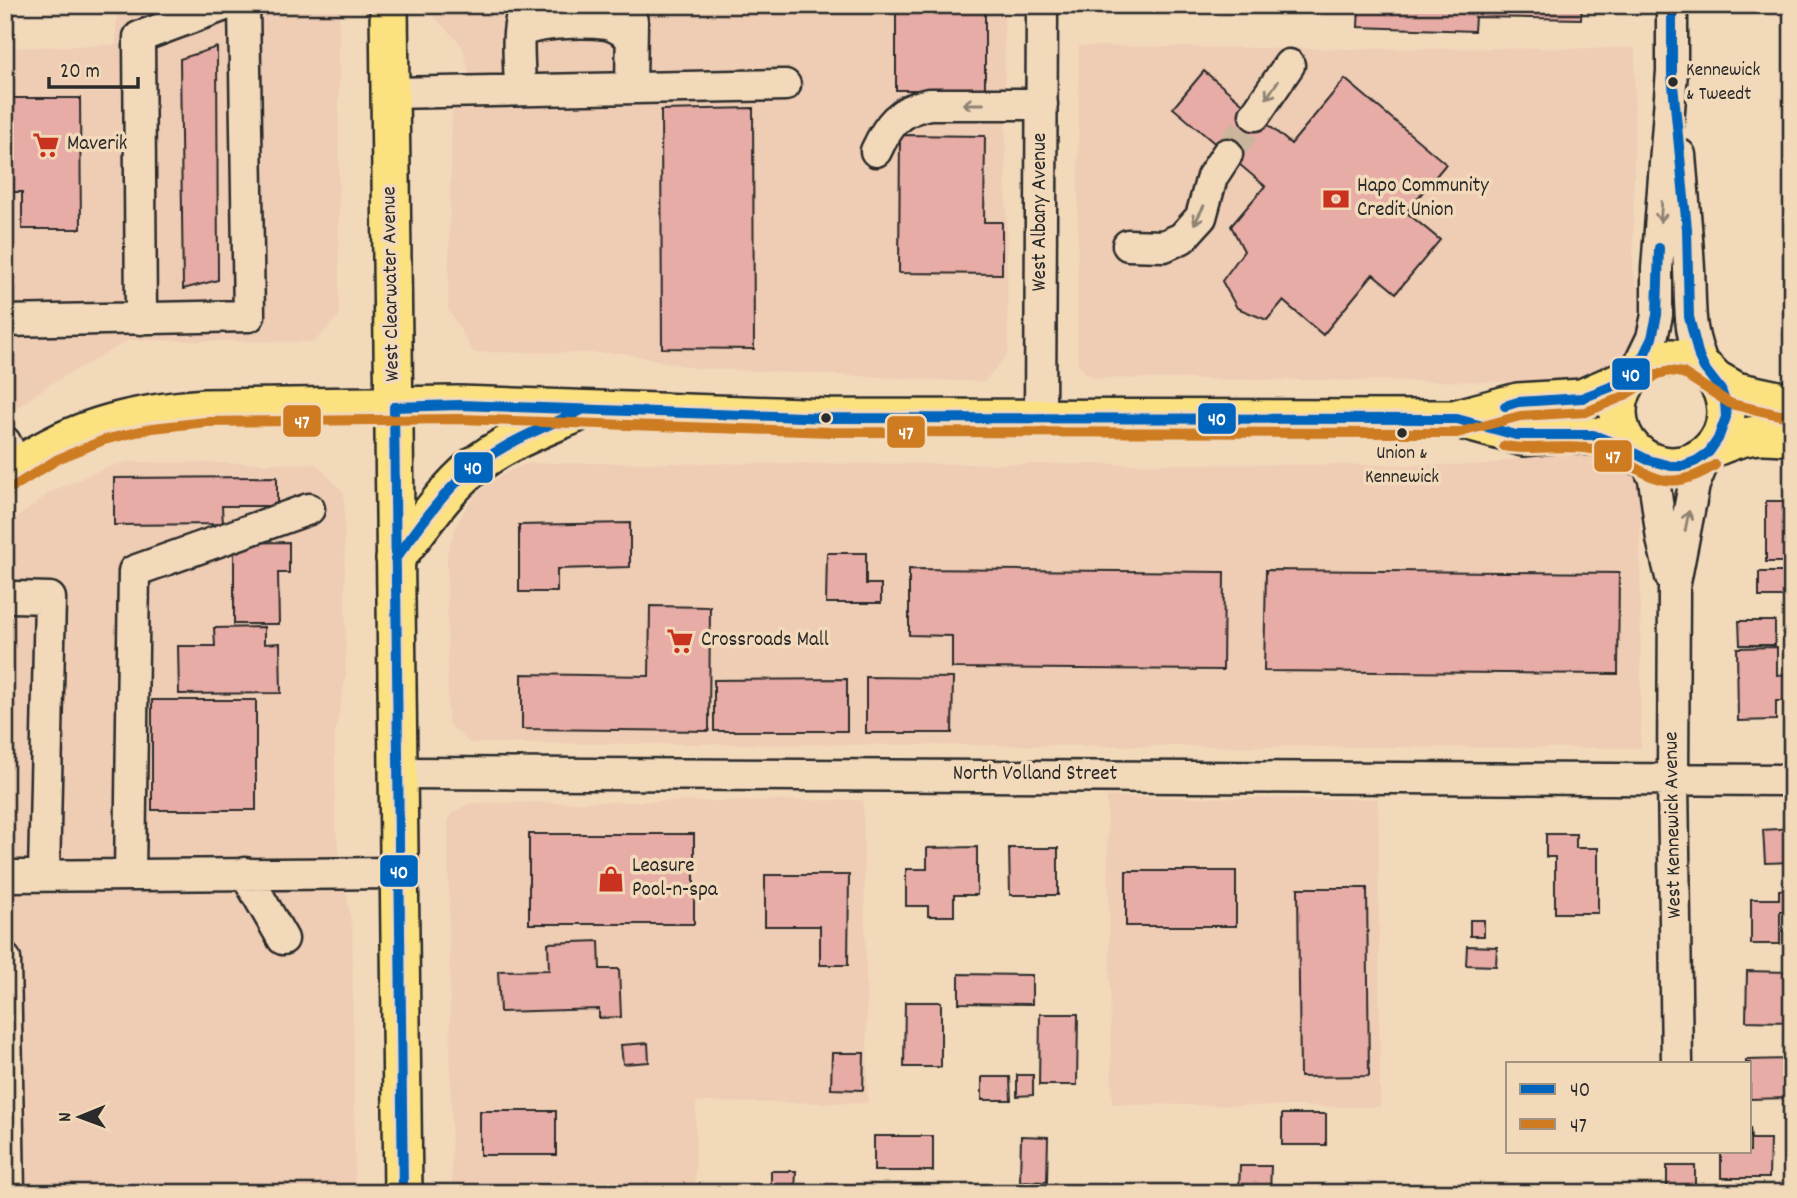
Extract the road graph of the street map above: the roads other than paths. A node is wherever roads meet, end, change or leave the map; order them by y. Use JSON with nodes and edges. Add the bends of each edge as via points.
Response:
{"nodes":[{"id":1,"x":225,"y":5,"type":"edge"},
{"id":2,"x":244,"y":5,"type":"edge"},
{"id":3,"x":389,"y":5,"type":"edge"},
{"id":4,"x":626,"y":5,"type":"edge"},
{"id":5,"x":1672,"y":5,"type":"edge"},
{"id":6,"x":1043,"y":6,"type":"edge"},
{"id":7,"x":523,"y":19,"type":"edge"},
{"id":8,"x":631,"y":36,"type":"junction"},
{"id":9,"x":1289,"y":65,"type":"dead end"},
{"id":10,"x":1672,"y":71,"type":"junction"},
{"id":11,"x":785,"y":85,"type":"dead end"},
{"id":12,"x":631,"y":88,"type":"junction"},
{"id":13,"x":520,"y":90,"type":"junction"},
{"id":14,"x":390,"y":93,"type":"junction"},
{"id":15,"x":1042,"y":104,"type":"junction"},
{"id":16,"x":1255,"y":115,"type":"tunnel mouth"},
{"id":17,"x":876,"y":151,"type":"dead end"},
{"id":18,"x":1227,"y":154,"type":"tunnel mouth"},
{"id":19,"x":1128,"y":245,"type":"dead end"},
{"id":20,"x":141,"y":319,"type":"junction"},
{"id":21,"x":5,"y":321,"type":"edge"},
{"id":22,"x":1633,"y":374,"type":"junction"},
{"id":23,"x":1710,"y":374,"type":"junction"},
{"id":24,"x":1792,"y":403,"type":"edge"},
{"id":25,"x":394,"y":407,"type":"junction"},
{"id":26,"x":584,"y":409,"type":"junction"},
{"id":27,"x":1040,"y":418,"type":"junction"},
{"id":28,"x":1457,"y":419,"type":"junction"},
{"id":29,"x":1792,"y":437,"type":"edge"},
{"id":30,"x":1709,"y":451,"type":"junction"},
{"id":31,"x":1640,"y":456,"type":"junction"},
{"id":32,"x":10,"y":462,"type":"edge"},
{"id":33,"x":309,"y":509,"type":"dead end"},
{"id":34,"x":395,"y":559,"type":"junction"},
{"id":35,"x":1674,"y":588,"type":"junction"},
{"id":36,"x":14,"y":597,"type":"dead end"},
{"id":37,"x":397,"y":773,"type":"junction"},
{"id":38,"x":1673,"y":779,"type":"junction"},
{"id":39,"x":1792,"y":780,"type":"edge"},
{"id":40,"x":245,"y":873,"type":"junction"},
{"id":41,"x":398,"y":873,"type":"junction"},
{"id":42,"x":44,"y":875,"type":"junction"},
{"id":43,"x":130,"y":875,"type":"junction"},
{"id":44,"x":5,"y":876,"type":"edge"},
{"id":45,"x":283,"y":939,"type":"dead end"},
{"id":46,"x":5,"y":959,"type":"edge"},
{"id":47,"x":1677,"y":1062,"type":"edge"},
{"id":48,"x":9,"y":1193,"type":"edge"},
{"id":49,"x":403,"y":1193,"type":"edge"}],
"edges":[{"from":1,"to":20,"type":"street","via":[[139,37]]},
{"from":2,"to":20,"type":"street","via":[[249,316]]},
{"from":3,"to":14,"type":"main road","name":"West Clearwater Avenue"},
{"from":4,"to":8,"type":"street"},
{"from":5,"to":10,"type":"street"},
{"from":6,"to":15,"type":"street","name":"West Albany Avenue"},
{"from":7,"to":8,"type":"street","via":[[536,25],[597,23]]},
{"from":7,"to":13,"type":"street"},
{"from":8,"to":12,"type":"street"},
{"from":9,"to":16,"type":"street","one_way":true},
{"from":10,"to":22,"type":"street","one_way":true,"via":[[1657,315],[1652,338]]},
{"from":10,"to":23,"type":"street","via":[[1689,316],[1695,346]]},
{"from":11,"to":12,"type":"street"},
{"from":12,"to":13,"type":"street"},
{"from":13,"to":14,"type":"street"},
{"from":14,"to":25,"type":"main road","name":"West Clearwater Avenue"},
{"from":15,"to":17,"type":"street","one_way":true,"via":[[917,107],[886,130]]},
{"from":15,"to":27,"type":"street","name":"West Albany Avenue"},
{"from":18,"to":19,"type":"street","one_way":true,"via":[[1212,177],[1201,217],[1182,238],[1164,246]]},
{"from":20,"to":21,"type":"street"},
{"from":22,"to":23,"type":"main road","via":[[1652,361],[1670,357],[1688,360]]},
{"from":22,"to":28,"type":"main road","via":[[1582,398],[1518,402]]},
{"from":22,"to":31,"type":"main road","via":[[1621,391],[1618,423]]},
{"from":23,"to":24,"type":"main road","via":[[1736,391]]},
{"from":23,"to":30,"type":"main road","via":[[1723,393],[1726,410],[1718,441]]},
{"from":25,"to":26,"type":"main road"},
{"from":25,"to":32,"type":"main road","via":[[205,408],[161,413],[102,425]]},
{"from":25,"to":34,"type":"main road","name":"West Clearwater Avenue"},
{"from":26,"to":27,"type":"main road","via":[[830,418]]},
{"from":26,"to":34,"type":"main road","via":[[472,467]]},
{"from":27,"to":28,"type":"main road"},
{"from":28,"to":31,"type":"main road","via":[[1523,436],[1564,433],[1599,437]]},
{"from":29,"to":30,"type":"main road","via":[[1758,433]]},
{"from":30,"to":31,"type":"main road","via":[[1678,466],[1662,466]]},
{"from":35,"to":30,"type":"street","name":"West Kennewick Avenue","one_way":true,"via":[[1694,485]]},
{"from":31,"to":35,"type":"street","name":"West Kennewick Avenue","via":[[1654,479]]},
{"from":33,"to":43,"type":"street","via":[[134,571]]},
{"from":34,"to":37,"type":"main road","name":"West Clearwater Avenue"},
{"from":35,"to":38,"type":"street","name":"West Kennewick Avenue"},
{"from":36,"to":42,"type":"street","via":[[50,598]]},
{"from":37,"to":38,"type":"street","name":"North Volland Street"},
{"from":37,"to":41,"type":"main road","name":"West Clearwater Avenue"},
{"from":38,"to":39,"type":"street","name":"North Volland Street"},
{"from":38,"to":47,"type":"street","name":"West Kennewick Avenue"},
{"from":40,"to":41,"type":"street"},
{"from":40,"to":43,"type":"street"},
{"from":40,"to":45,"type":"street"},
{"from":41,"to":49,"type":"main road","name":"West Clearwater Avenue"},
{"from":42,"to":43,"type":"street"},
{"from":42,"to":44,"type":"street"},
{"from":46,"to":48,"type":"street"}]}
